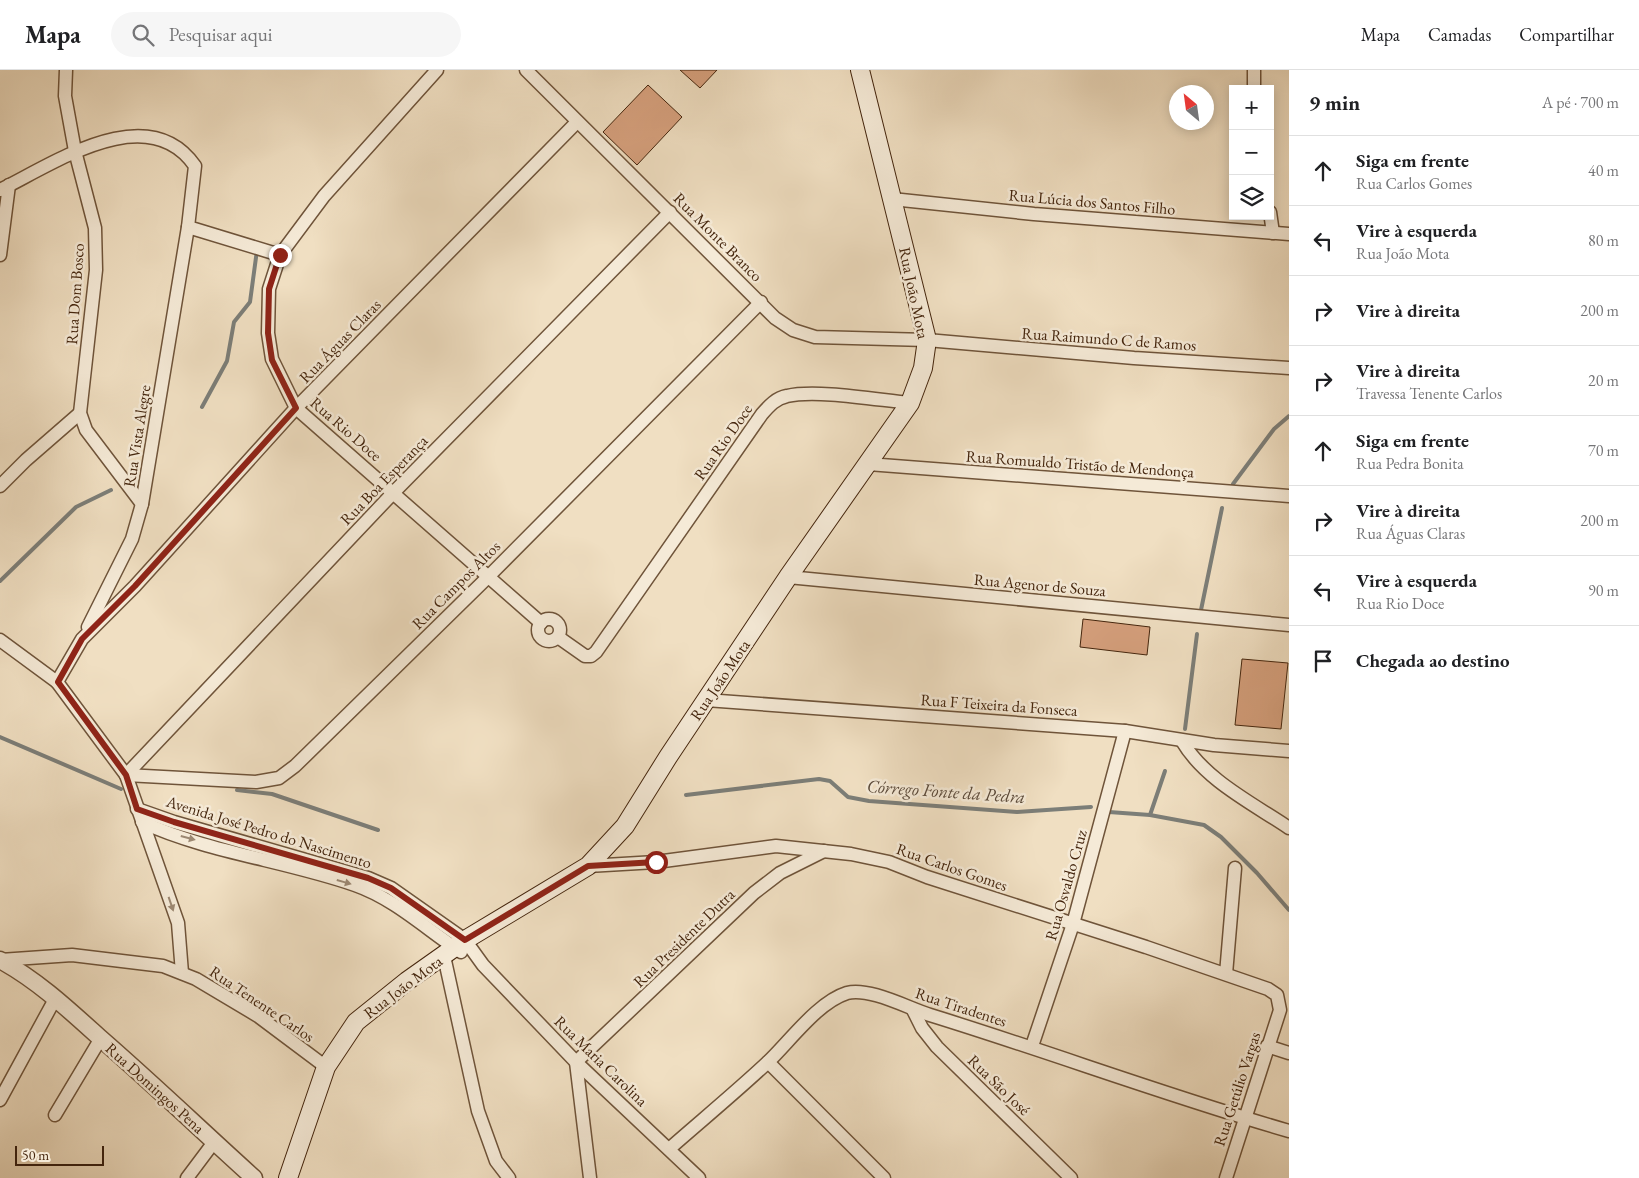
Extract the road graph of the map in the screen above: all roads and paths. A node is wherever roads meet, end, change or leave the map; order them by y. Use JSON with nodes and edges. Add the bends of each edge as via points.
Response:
{"nodes":[{"id":1,"x":66,"y":70,"type":"edge"},
{"id":2,"x":437,"y":70,"type":"edge"},
{"id":3,"x":526,"y":70,"type":"edge"},
{"id":4,"x":860,"y":70,"type":"edge"},
{"id":5,"x":1254,"y":70,"type":"edge"},
{"id":6,"x":1254,"y":85,"type":"edge"},
{"id":7,"x":577,"y":122,"type":"junction"},
{"id":8,"x":75,"y":151,"type":"junction"},
{"id":9,"x":5,"y":188,"type":"edge"},
{"id":10,"x":892,"y":199,"type":"junction"},
{"id":11,"x":670,"y":212,"type":"junction"},
{"id":12,"x":1271,"y":220,"type":"edge"},
{"id":13,"x":188,"y":227,"type":"junction"},
{"id":14,"x":1273,"y":233,"type":"junction"},
{"id":15,"x":1289,"y":234,"type":"edge"},
{"id":16,"x":280,"y":255,"type":"junction"},
{"id":17,"x":0,"y":256,"type":"edge"},
{"id":18,"x":760,"y":302,"type":"junction"},
{"id":19,"x":926,"y":340,"type":"junction"},
{"id":20,"x":1289,"y":368,"type":"edge"},
{"id":21,"x":910,"y":403,"type":"junction"},
{"id":22,"x":296,"y":408,"type":"junction"},
{"id":23,"x":80,"y":413,"type":"junction"},
{"id":24,"x":868,"y":464,"type":"junction"},
{"id":25,"x":2,"y":480,"type":"edge"},
{"id":26,"x":394,"y":492,"type":"junction"},
{"id":27,"x":1289,"y":496,"type":"edge"},
{"id":28,"x":142,"y":504,"type":"junction"},
{"id":29,"x":117,"y":573,"type":"junction"},
{"id":30,"x":788,"y":577,"type":"junction"},
{"id":31,"x":488,"y":578,"type":"junction"},
{"id":32,"x":135,"y":586,"type":"junction"},
{"id":33,"x":1289,"y":624,"type":"edge"},
{"id":34,"x":82,"y":639,"type":"junction"},
{"id":35,"x":0,"y":640,"type":"edge"},
{"id":36,"x":58,"y":682,"type":"junction"},
{"id":37,"x":706,"y":700,"type":"junction"},
{"id":38,"x":1124,"y":731,"type":"junction"},
{"id":39,"x":1182,"y":741,"type":"junction"},
{"id":40,"x":1289,"y":751,"type":"edge"},
{"id":41,"x":126,"y":775,"type":"junction"},
{"id":42,"x":137,"y":809,"type":"junction"},
{"id":43,"x":142,"y":822,"type":"junction"},
{"id":44,"x":1289,"y":828,"type":"edge"},
{"id":45,"x":824,"y":851,"type":"junction"},
{"id":46,"x":588,"y":866,"type":"junction"},
{"id":47,"x":1235,"y":868,"type":"dead end"},
{"id":48,"x":1073,"y":924,"type":"junction"},
{"id":49,"x":455,"y":948,"type":"junction"},
{"id":50,"x":0,"y":960,"type":"edge"},
{"id":51,"x":182,"y":973,"type":"junction"},
{"id":52,"x":1226,"y":974,"type":"junction"},
{"id":53,"x":55,"y":999,"type":"junction"},
{"id":54,"x":913,"y":1010,"type":"junction"},
{"id":55,"x":1280,"y":1010,"type":"joint"},
{"id":56,"x":101,"y":1038,"type":"junction"},
{"id":57,"x":1032,"y":1046,"type":"junction"},
{"id":58,"x":1267,"y":1046,"type":"junction"},
{"id":59,"x":1289,"y":1053,"type":"edge"},
{"id":60,"x":576,"y":1062,"type":"junction"},
{"id":61,"x":768,"y":1062,"type":"junction"},
{"id":62,"x":326,"y":1067,"type":"junction"},
{"id":63,"x":0,"y":1100,"type":"edge"},
{"id":64,"x":55,"y":1115,"type":"dead end"},
{"id":65,"x":1245,"y":1118,"type":"junction"},
{"id":66,"x":1289,"y":1131,"type":"edge"},
{"id":67,"x":214,"y":1142,"type":"junction"},
{"id":68,"x":669,"y":1149,"type":"junction"},
{"id":69,"x":187,"y":1178,"type":"edge"},
{"id":70,"x":254,"y":1178,"type":"edge"},
{"id":71,"x":288,"y":1178,"type":"edge"},
{"id":72,"x":509,"y":1178,"type":"edge"},
{"id":73,"x":590,"y":1178,"type":"edge"},
{"id":74,"x":699,"y":1178,"type":"edge"},
{"id":75,"x":884,"y":1178,"type":"edge"},
{"id":76,"x":1071,"y":1178,"type":"edge"},
{"id":77,"x":1226,"y":1178,"type":"edge"}],
"edges":[{"from":1,"to":8,"type":"street","name":"Rua Dom Bosco","via":[[65,96]]},
{"from":2,"to":16,"type":"street","name":"Rua Rio Doce","via":[[324,196]]},
{"from":3,"to":7,"type":"street","name":"Rua Monte Branco"},
{"from":4,"to":10,"type":"main road","name":"Rua João Mota"},
{"from":5,"to":6,"type":"street"},
{"from":7,"to":11,"type":"street","name":"Rua Monte Branco"},
{"from":7,"to":22,"type":"street","name":"Rua Águas Claras"},
{"from":8,"to":9,"type":"street","name":"Rua Vista Alegre"},
{"from":8,"to":13,"type":"street","name":"Rua Vista Alegre","via":[[119,138],[142,136],[162,141],[187,154],[196,166]]},
{"from":8,"to":23,"type":"street","name":"Rua Dom Bosco","via":[[96,228],[96,270]]},
{"from":9,"to":17,"type":"street"},
{"from":10,"to":14,"type":"street","name":"Rua Lúcia dos Santos Filho"},
{"from":10,"to":19,"type":"main road","name":"Rua João Mota"},
{"from":11,"to":18,"type":"street","name":"Rua Monte Branco"},
{"from":11,"to":26,"type":"street","name":"Rua Boa Esperança"},
{"from":12,"to":14,"type":"street"},
{"from":13,"to":16,"type":"street"},
{"from":13,"to":28,"type":"street","name":"Rua Vista Alegre"},
{"from":14,"to":15,"type":"street","name":"Rua Lúcia dos Santos Filho"},
{"from":16,"to":22,"type":"street","name":"Rua Rio Doce","via":[[269,289],[268,333],[272,360]]},
{"from":18,"to":19,"type":"street","name":"Rua Monte Branco","via":[[793,330],[816,337]]},
{"from":18,"to":31,"type":"street","name":"Rua Campos Altos"},
{"from":19,"to":20,"type":"street","name":"Rua Raimundo C de Ramos"},
{"from":19,"to":21,"type":"main road","name":"Rua João Mota","via":[[923,368]]},
{"from":21,"to":24,"type":"main road","name":"Rua João Mota"},
{"from":21,"to":31,"type":"street","name":"Rua Rio Doce","via":[[809,394],[786,396],[772,403],[591,656],[585,656],[558,637],[561,629],[557,622],[548,619],[541,623]]},
{"from":22,"to":26,"type":"street","name":"Rua Rio Doce"},
{"from":22,"to":32,"type":"street","name":"Rua Águas Claras"},
{"from":23,"to":25,"type":"street"},
{"from":23,"to":28,"type":"street","via":[[86,430]]},
{"from":24,"to":27,"type":"street","name":"Rua Romualdo Tristão de Mendonça"},
{"from":24,"to":30,"type":"main road","name":"Rua João Mota"},
{"from":26,"to":31,"type":"street","name":"Rua Rio Doce"},
{"from":26,"to":41,"type":"street","name":"Rua Boa Esperança"},
{"from":28,"to":29,"type":"street","name":"Rua Vista Alegre","via":[[132,539]]},
{"from":29,"to":32,"type":"street"},
{"from":29,"to":34,"type":"street","name":"Rua Vista Alegre"},
{"from":30,"to":33,"type":"street","name":"Rua Agenor de Souza"},
{"from":30,"to":37,"type":"main road","name":"Rua João Mota"},
{"from":31,"to":41,"type":"street","name":"Rua Campos Altos","via":[[279,778],[256,782]]},
{"from":32,"to":34,"type":"street","name":"Rua Águas Claras"},
{"from":34,"to":36,"type":"street","name":"Rua Águas Claras"},
{"from":35,"to":36,"type":"street"},
{"from":36,"to":41,"type":"street"},
{"from":37,"to":38,"type":"street","name":"Rua F Teixeira da Fonseca"},
{"from":37,"to":46,"type":"main road","name":"Rua João Mota","via":[[625,826]]},
{"from":38,"to":39,"type":"street","name":"Rua F Teixeira da Fonseca"},
{"from":38,"to":48,"type":"street","name":"Rua Osvaldo Cruz"},
{"from":39,"to":40,"type":"street","name":"Rua F Teixeira da Fonseca"},
{"from":39,"to":44,"type":"street","via":[[1207,772]]},
{"from":41,"to":42,"type":"street"},
{"from":42,"to":43,"type":"street"},
{"from":42,"to":49,"type":"street","name":"Avenida José Pedro do Nascimento","via":[[368,878],[391,888]]},
{"from":43,"to":49,"type":"street","name":"Avenida José Pedro do Nascimento","one_way":true,"via":[[177,836],[356,885],[389,900]]},
{"from":43,"to":51,"type":"street","one_way":true,"via":[[178,924]]},
{"from":45,"to":46,"type":"street","name":"Rua Carlos Gomes","via":[[776,846],[656,862]]},
{"from":45,"to":48,"type":"street","name":"Rua Carlos Gomes","via":[[889,862]]},
{"from":45,"to":60,"type":"street","name":"Rua Presidente Dutra","via":[[780,873],[754,894]]},
{"from":46,"to":49,"type":"main road","name":"Rua João Mota"},
{"from":47,"to":52,"type":"street"},
{"from":48,"to":52,"type":"street","name":"Rua Carlos Gomes"},
{"from":48,"to":57,"type":"street","name":"Rua Osvaldo Cruz"},
{"from":49,"to":60,"type":"street","name":"Rua Maria Carolina","via":[[483,965]]},
{"from":49,"to":62,"type":"main road","name":"Rua João Mota","via":[[356,1022]]},
{"from":49,"to":72,"type":"street","via":[[478,1111],[496,1161]]},
{"from":50,"to":51,"type":"street","name":"Rua Tenente Carlos","via":[[72,955],[163,966]]},
{"from":50,"to":53,"type":"street","name":"Rua Domingos Pena","via":[[24,973]]},
{"from":51,"to":62,"type":"street","name":"Rua Tenente Carlos","via":[[258,1016]]},
{"from":52,"to":55,"type":"street","name":"Rua Carlos Gomes","via":[[1268,989],[1277,995]]},
{"from":53,"to":56,"type":"street","name":"Rua Domingos Pena"},
{"from":53,"to":63,"type":"street"},
{"from":54,"to":57,"type":"street","name":"Rua Tiradentes"},
{"from":54,"to":61,"type":"street","name":"Rua Tiradentes","via":[[874,994],[848,993],[811,1018]]},
{"from":54,"to":76,"type":"street","name":"Rua São José","via":[[937,1047]]},
{"from":55,"to":58,"type":"street","name":"Rua Getúlio Vargas"},
{"from":56,"to":64,"type":"street"},
{"from":56,"to":67,"type":"street","name":"Rua Domingos Pena"},
{"from":57,"to":65,"type":"street","name":"Rua Tiradentes"},
{"from":58,"to":59,"type":"street"},
{"from":58,"to":65,"type":"street","name":"Rua Getúlio Vargas"},
{"from":60,"to":68,"type":"street","name":"Rua Maria Carolina"},
{"from":60,"to":73,"type":"street"},
{"from":61,"to":68,"type":"street","name":"Rua Tiradentes"},
{"from":61,"to":75,"type":"street"},
{"from":62,"to":71,"type":"main road","name":"Rua João Mota"},
{"from":65,"to":66,"type":"street","name":"Rua Tiradentes"},
{"from":65,"to":77,"type":"street","name":"Rua Getúlio Vargas"},
{"from":67,"to":69,"type":"street"},
{"from":67,"to":70,"type":"street","name":"Rua Domingos Pena"},
{"from":68,"to":74,"type":"street","name":"Rua Maria Carolina"}]}
